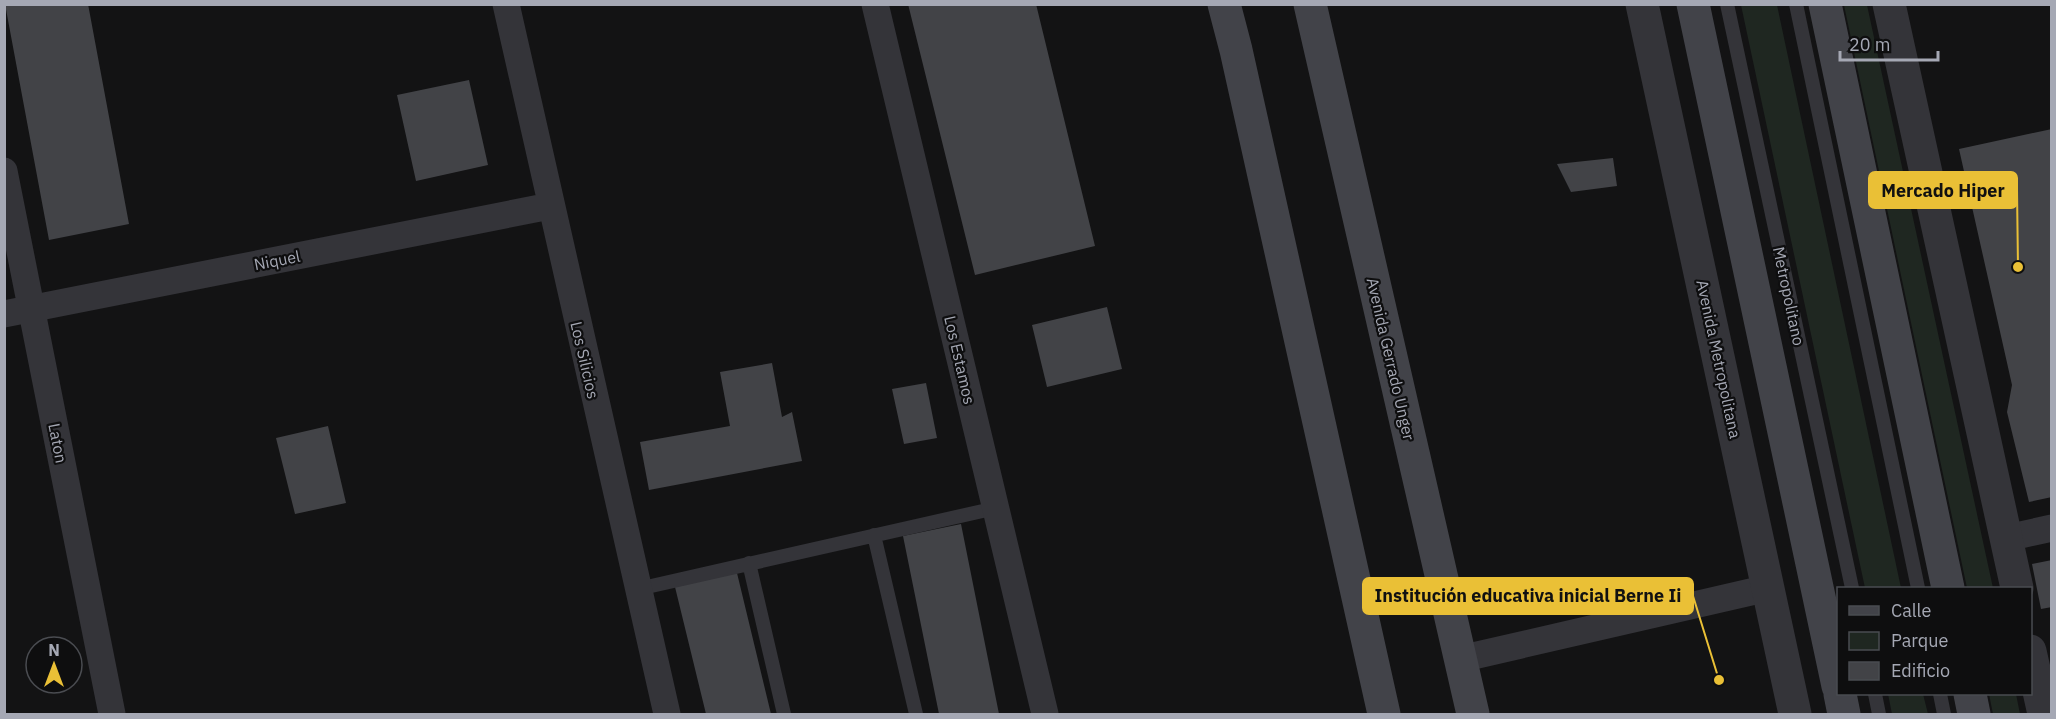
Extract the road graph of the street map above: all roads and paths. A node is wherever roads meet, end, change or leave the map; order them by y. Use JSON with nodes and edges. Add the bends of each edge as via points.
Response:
{"nodes":[{"id":1,"x":506,"y":4,"type":"edge"},
{"id":2,"x":875,"y":4,"type":"edge"},
{"id":3,"x":1224,"y":4,"type":"edge"},
{"id":4,"x":1310,"y":4,"type":"edge"},
{"id":5,"x":1642,"y":4,"type":"edge"},
{"id":6,"x":1694,"y":4,"type":"edge"},
{"id":7,"x":1727,"y":4,"type":"edge"},
{"id":8,"x":1796,"y":4,"type":"edge"},
{"id":9,"x":1825,"y":4,"type":"edge"},
{"id":10,"x":1888,"y":4,"type":"edge"},
{"id":11,"x":4,"y":171,"type":"edge"},
{"id":12,"x":550,"y":206,"type":"junction"},
{"id":13,"x":32,"y":308,"type":"junction"},
{"id":14,"x":4,"y":314,"type":"edge"},
{"id":15,"x":996,"y":508,"type":"junction"},
{"id":16,"x":2052,"y":528,"type":"edge"},
{"id":17,"x":874,"y":536,"type":"junction"},
{"id":18,"x":2007,"y":538,"type":"junction"},
{"id":19,"x":749,"y":563,"type":"junction"},
{"id":20,"x":1852,"y":587,"type":"edge"},
{"id":21,"x":1918,"y":587,"type":"edge"},
{"id":22,"x":1947,"y":587,"type":"edge"},
{"id":23,"x":2017,"y":587,"type":"edge"},
{"id":24,"x":1768,"y":588,"type":"junction"},
{"id":25,"x":638,"y":589,"type":"junction"},
{"id":26,"x":2032,"y":656,"type":"edge"},
{"id":27,"x":1460,"y":659,"type":"junction"},
{"id":28,"x":1837,"y":677,"type":"edge"},
{"id":29,"x":1840,"y":695,"type":"edge"},
{"id":30,"x":1875,"y":695,"type":"edge"},
{"id":31,"x":1940,"y":695,"type":"edge"},
{"id":32,"x":1970,"y":695,"type":"edge"},
{"id":33,"x":112,"y":714,"type":"edge"},
{"id":34,"x":667,"y":714,"type":"edge"},
{"id":35,"x":784,"y":714,"type":"edge"},
{"id":36,"x":916,"y":714,"type":"edge"},
{"id":37,"x":1045,"y":714,"type":"edge"},
{"id":38,"x":1384,"y":714,"type":"edge"},
{"id":39,"x":1473,"y":714,"type":"edge"},
{"id":40,"x":1795,"y":714,"type":"edge"},
{"id":41,"x":1844,"y":714,"type":"edge"},
{"id":42,"x":1879,"y":714,"type":"edge"},
{"id":43,"x":1944,"y":714,"type":"edge"},
{"id":44,"x":1974,"y":714,"type":"edge"},
{"id":45,"x":2044,"y":714,"type":"edge"}],
"edges":[{"from":1,"to":12,"type":"street","name":"Los Silicios"},
{"from":2,"to":15,"type":"street","name":"Los Estamos"},
{"from":3,"to":38,"type":"main road"},
{"from":4,"to":27,"type":"main road","name":"Avenida Gerrado Unger"},
{"from":5,"to":24,"type":"street","name":"Avenida Metropolitana"},
{"from":6,"to":28,"type":"main road"},
{"from":7,"to":20,"type":"lane","name":"Metropolitano"},
{"from":8,"to":21,"type":"lane"},
{"from":9,"to":22,"type":"main road"},
{"from":10,"to":18,"type":"street"},
{"from":11,"to":13,"type":"street","name":"Laton"},
{"from":12,"to":13,"type":"street","name":"Niquel"},
{"from":12,"to":25,"type":"street","name":"Los Silicios"},
{"from":13,"to":14,"type":"street","name":"Niquel"},
{"from":13,"to":33,"type":"street","name":"Laton"},
{"from":15,"to":17,"type":"lane"},
{"from":15,"to":37,"type":"street","name":"Los Estamos"},
{"from":16,"to":18,"type":"street"},
{"from":17,"to":19,"type":"lane"},
{"from":17,"to":36,"type":"lane"},
{"from":18,"to":23,"type":"street"},
{"from":19,"to":25,"type":"lane"},
{"from":19,"to":35,"type":"lane"},
{"from":24,"to":27,"type":"street"},
{"from":24,"to":40,"type":"street","name":"Avenida Metropolitana"},
{"from":25,"to":34,"type":"street","name":"Los Silicios"},
{"from":26,"to":45,"type":"street"},
{"from":27,"to":39,"type":"main road","name":"Avenida Gerrado Unger"},
{"from":29,"to":41,"type":"main road"},
{"from":30,"to":42,"type":"lane"},
{"from":31,"to":43,"type":"lane"},
{"from":32,"to":44,"type":"main road"}]}
